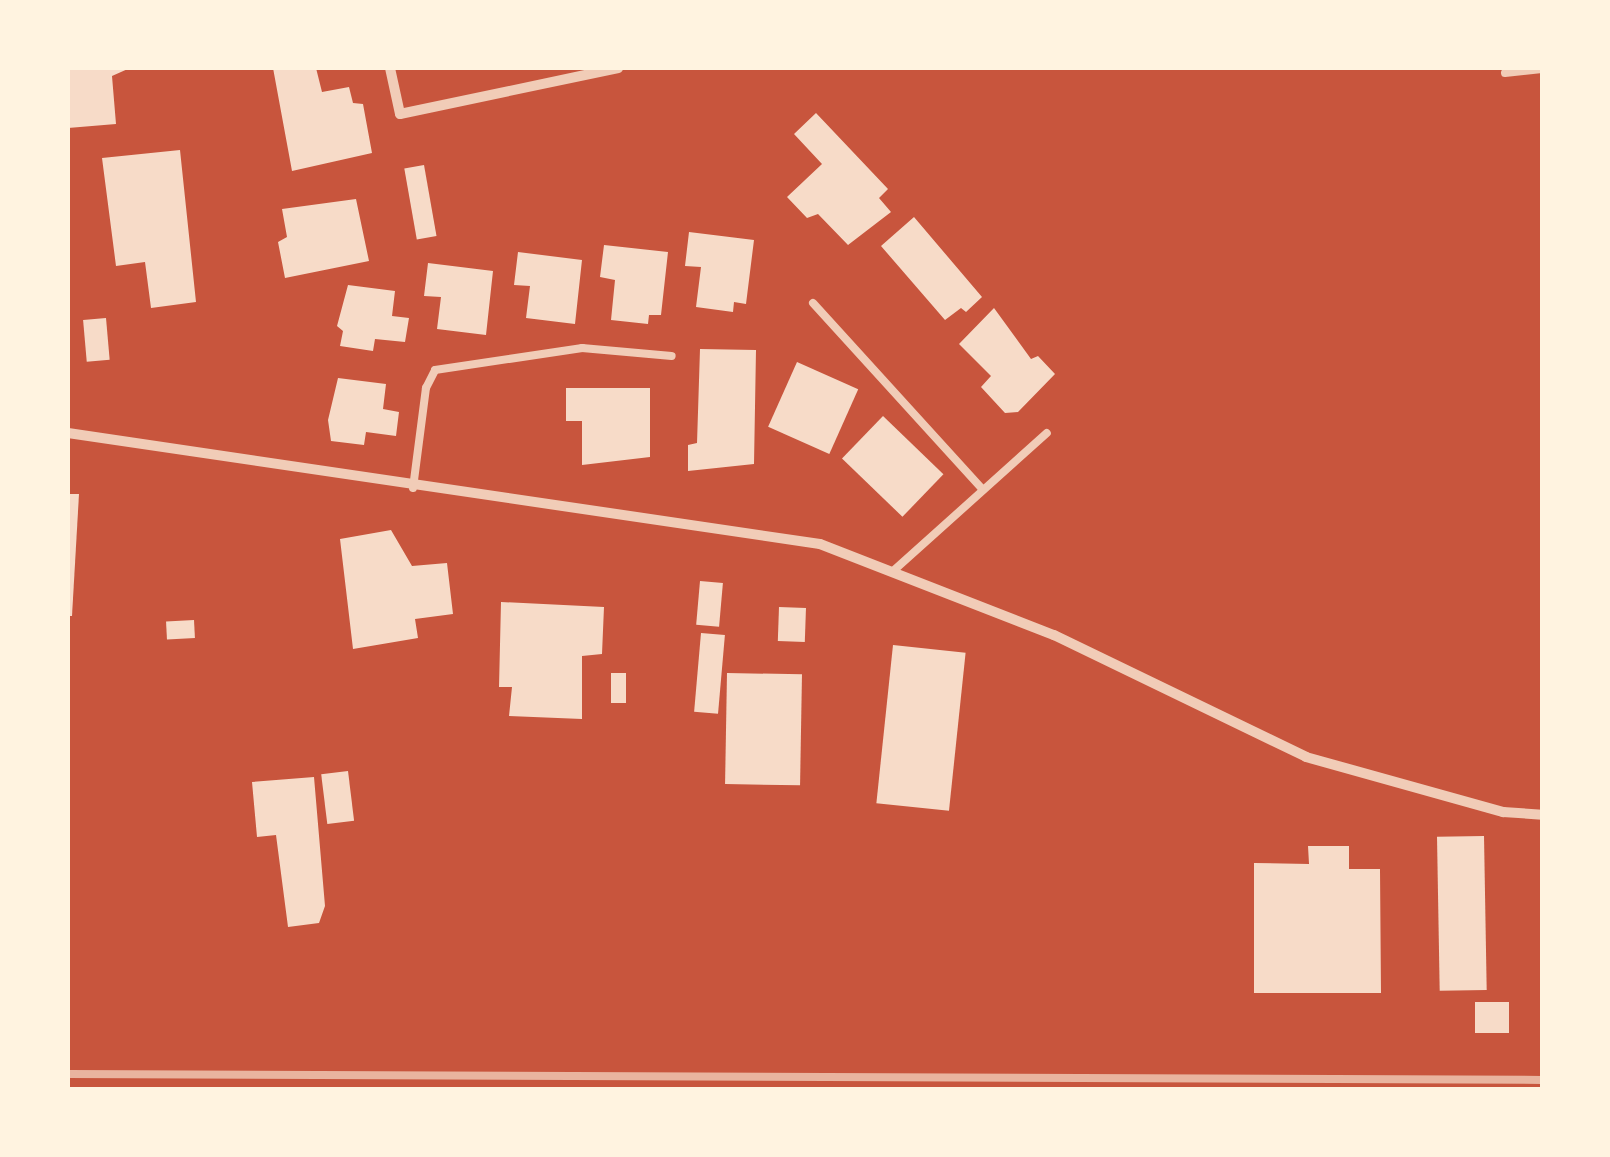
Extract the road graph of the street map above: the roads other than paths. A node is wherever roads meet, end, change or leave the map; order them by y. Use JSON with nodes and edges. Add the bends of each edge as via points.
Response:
{"nodes":[{"id":1,"x":390,"y":68,"type":"edge"},
{"id":2,"x":618,"y":68,"type":"edge"},
{"id":3,"x":1542,"y":69,"type":"edge"},
{"id":4,"x":1505,"y":73,"type":"dead end"},
{"id":5,"x":813,"y":302,"type":"dead end"},
{"id":6,"x":672,"y":356,"type":"dead end"},
{"id":7,"x":68,"y":432,"type":"edge"},
{"id":8,"x":1047,"y":433,"type":"dead end"},
{"id":9,"x":413,"y":488,"type":"junction"},
{"id":10,"x":982,"y":489,"type":"junction"},
{"id":11,"x":892,"y":572,"type":"junction"},
{"id":12,"x":1542,"y":815,"type":"edge"}],
"edges":[{"from":1,"to":2,"type":"street","via":[[400,114]]},
{"from":3,"to":4,"type":"lane"},
{"from":5,"to":10,"type":"lane"},
{"from":6,"to":9,"type":"lane","via":[[582,348],[435,370],[426,388]]},
{"from":7,"to":9,"type":"street"},
{"from":8,"to":10,"type":"lane"},
{"from":9,"to":11,"type":"street","via":[[820,544]]},
{"from":10,"to":11,"type":"lane"},
{"from":11,"to":12,"type":"street","via":[[1054,635],[1306,757],[1503,812]]}]}
